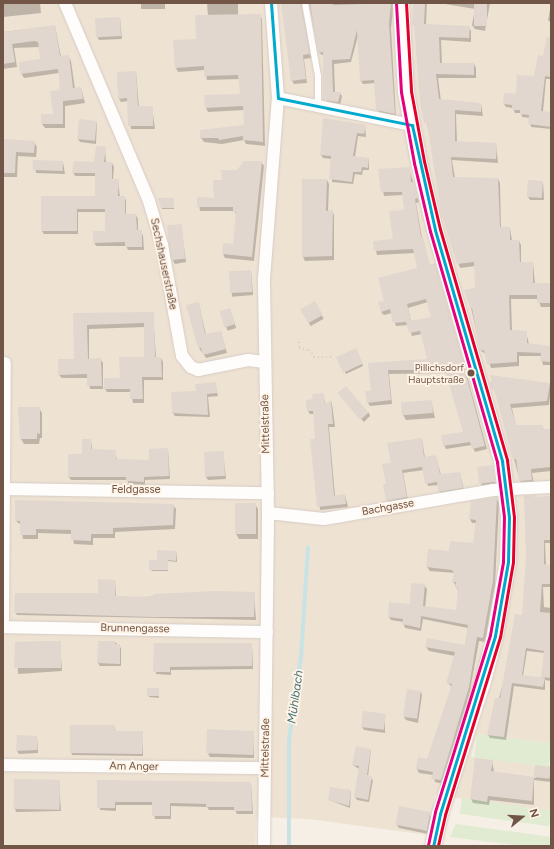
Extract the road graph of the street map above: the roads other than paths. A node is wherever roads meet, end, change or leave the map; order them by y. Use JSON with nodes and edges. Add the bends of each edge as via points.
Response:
{"nodes":[{"id":1,"x":65,"y":3,"type":"edge"},
{"id":2,"x":271,"y":3,"type":"edge"},
{"id":3,"x":305,"y":3,"type":"edge"},
{"id":4,"x":401,"y":3,"type":"edge"},
{"id":5,"x":278,"y":98,"type":"junction"},
{"id":6,"x":318,"y":107,"type":"junction"},
{"id":7,"x":412,"y":125,"type":"junction"},
{"id":8,"x":265,"y":362,"type":"junction"},
{"id":9,"x":5,"y":363,"type":"dead end"},
{"id":10,"x":551,"y":486,"type":"edge"},
{"id":11,"x":507,"y":488,"type":"junction"},
{"id":12,"x":4,"y":489,"type":"junction"},
{"id":13,"x":268,"y":493,"type":"junction"},
{"id":14,"x":268,"y":513,"type":"junction"},
{"id":15,"x":3,"y":620,"type":"edge"},
{"id":16,"x":3,"y":627,"type":"edge"},
{"id":17,"x":267,"y":632,"type":"junction"},
{"id":18,"x":3,"y":765,"type":"edge"},
{"id":19,"x":265,"y":768,"type":"junction"},
{"id":20,"x":264,"y":846,"type":"edge"},
{"id":21,"x":433,"y":846,"type":"edge"}],
"edges":[{"from":1,"to":8,"type":"street","name":"Sechshauserstraße","via":[[149,201],[162,245],[182,356],[191,368],[198,370],[248,360]]},
{"from":2,"to":5,"type":"street","name":"Mittelstraße"},
{"from":3,"to":6,"type":"lane","via":[[318,76]]},
{"from":4,"to":7,"type":"main road","via":[[402,52]]},
{"from":5,"to":6,"type":"street"},
{"from":5,"to":8,"type":"street","name":"Mittelstraße","via":[[264,279]]},
{"from":6,"to":7,"type":"street"},
{"from":7,"to":11,"type":"main road","via":[[432,217]]},
{"from":8,"to":13,"type":"street","name":"Mittelstraße"},
{"from":9,"to":12,"type":"street"},
{"from":10,"to":11,"type":"street","name":"Bachgasse"},
{"from":11,"to":14,"type":"street","name":"Bachgasse","via":[[324,519]]},
{"from":11,"to":21,"type":"main road","via":[[510,540],[503,599],[483,681],[440,814]]},
{"from":12,"to":13,"type":"street","name":"Feldgasse"},
{"from":12,"to":15,"type":"street"},
{"from":13,"to":14,"type":"street","name":"Mittelstraße"},
{"from":14,"to":17,"type":"street","name":"Mittelstraße"},
{"from":16,"to":17,"type":"street","name":"Brunnengasse"},
{"from":17,"to":19,"type":"street","name":"Mittelstraße"},
{"from":18,"to":19,"type":"street","name":"Am Anger"},
{"from":19,"to":20,"type":"street","name":"Mittelstraße"}]}
